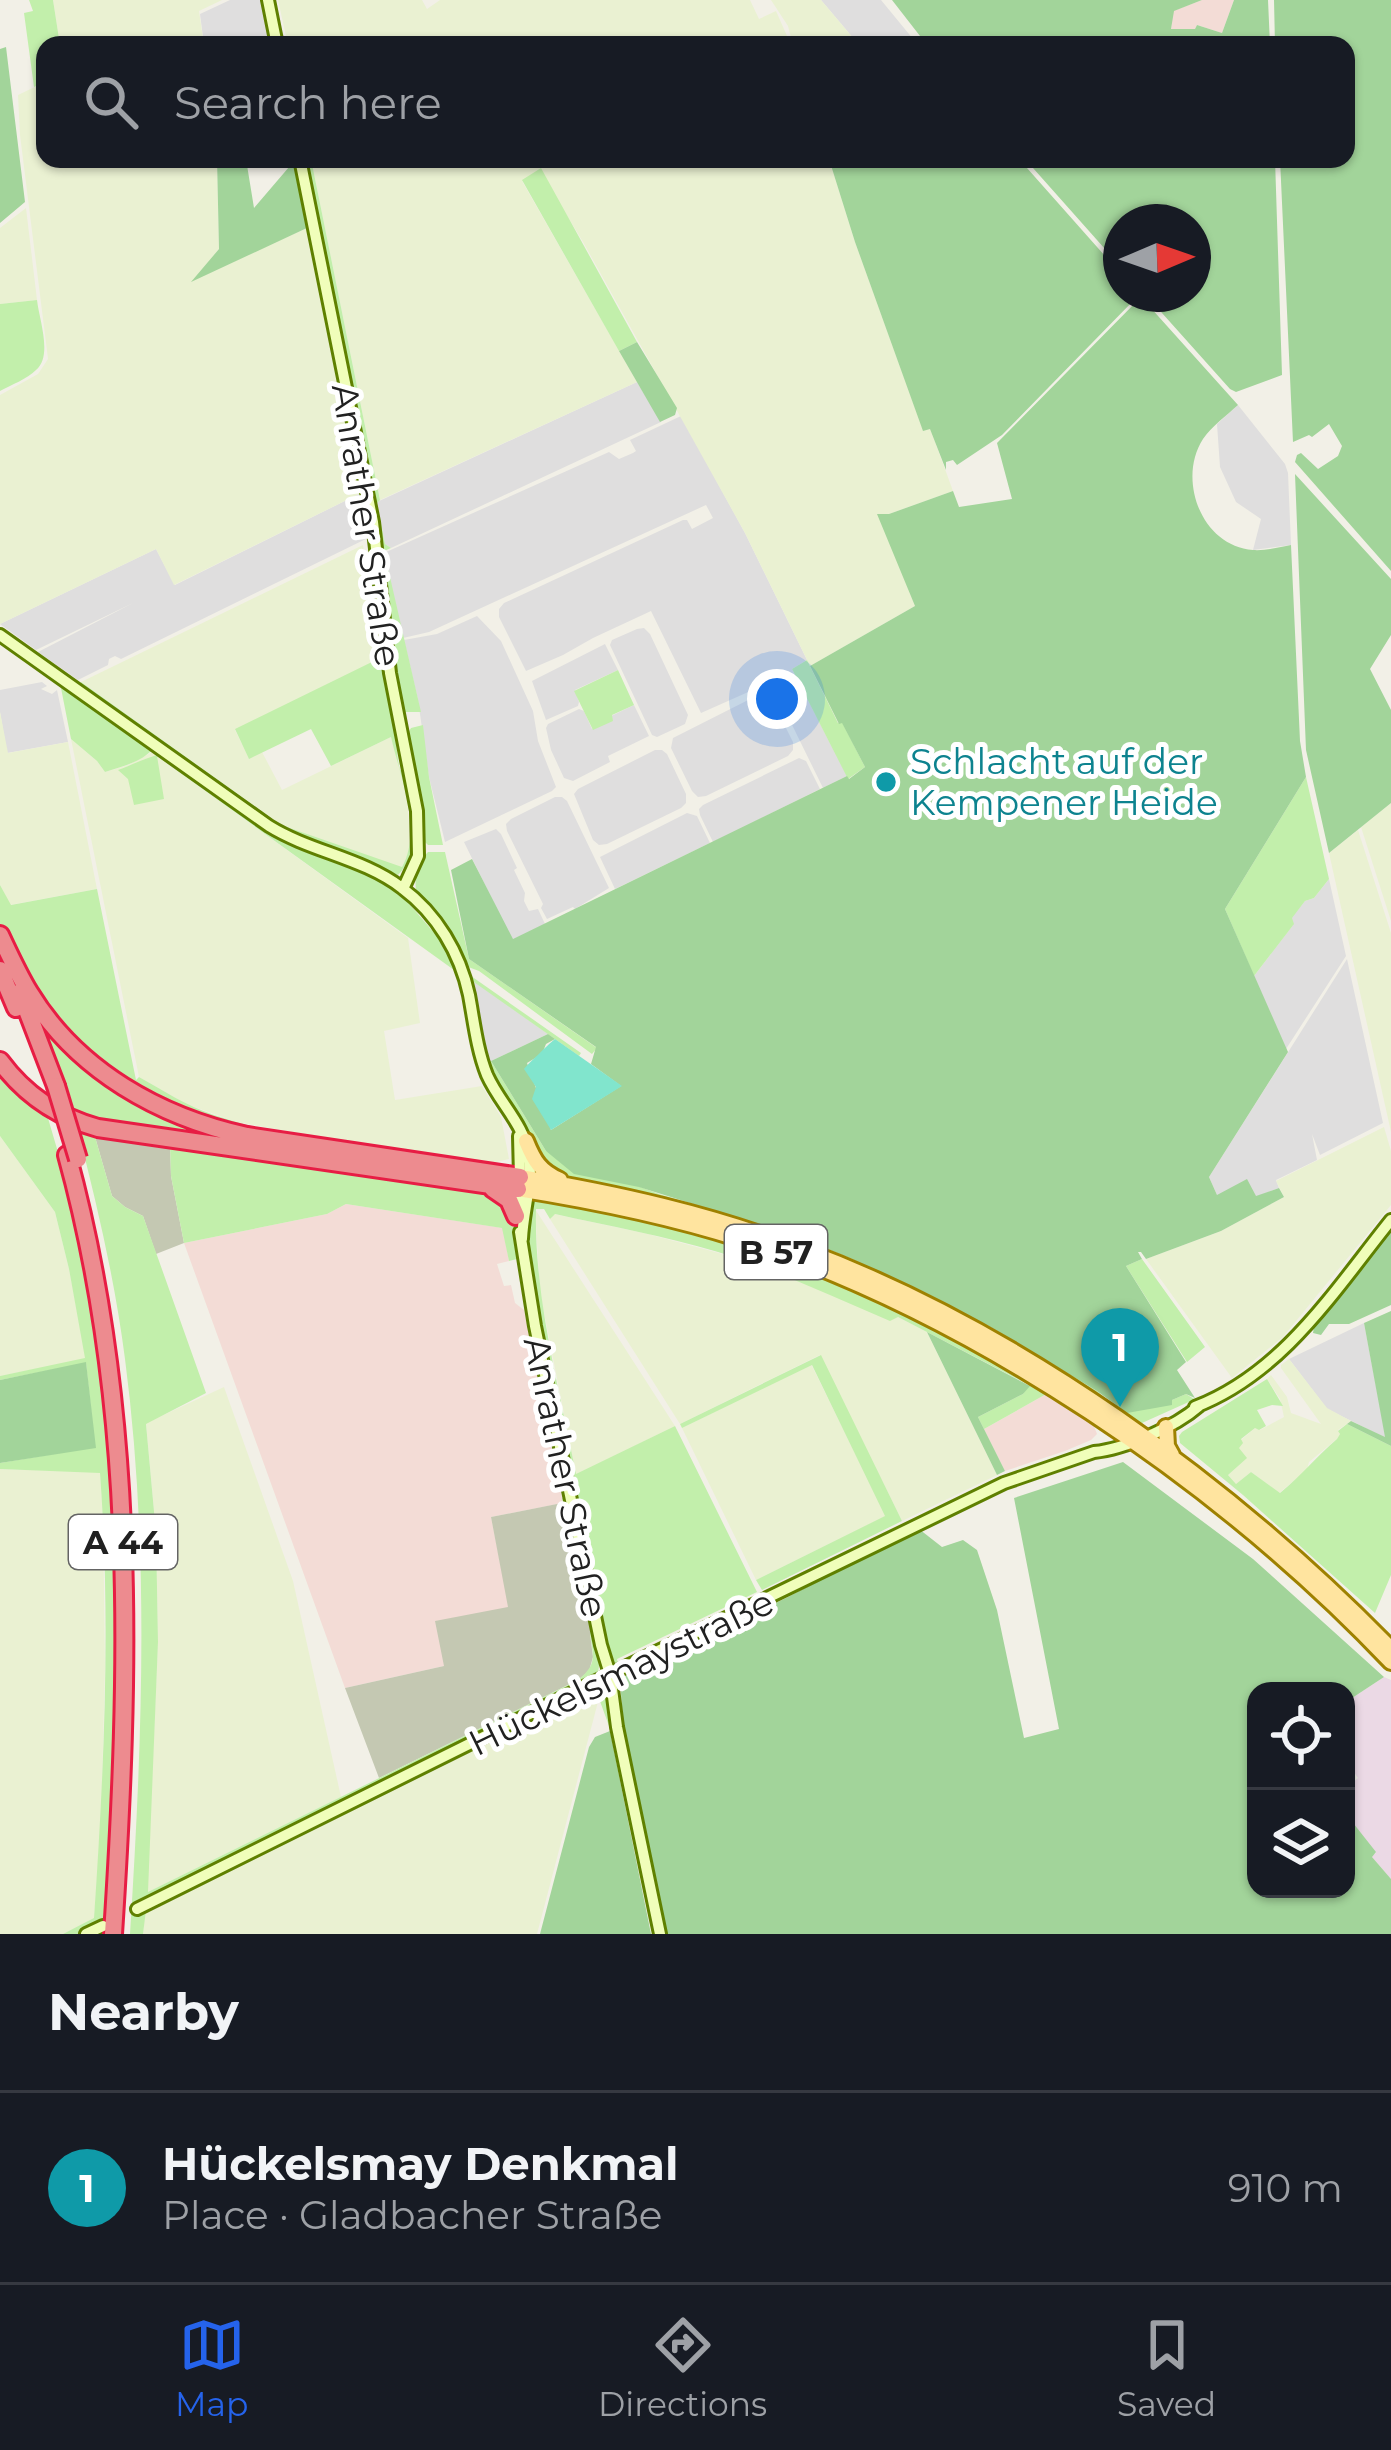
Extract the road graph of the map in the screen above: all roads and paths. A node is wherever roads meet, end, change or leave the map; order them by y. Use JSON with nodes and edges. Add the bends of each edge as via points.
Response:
{"nodes":[{"id":1,"x":268,"y":0,"type":"edge"},
{"id":2,"x":275,"y":36,"type":"edge"},
{"id":3,"x":302,"y":168,"type":"edge"},
{"id":4,"x":0,"y":634,"type":"edge"},
{"id":5,"x":403,"y":889,"type":"junction"},
{"id":6,"x":0,"y":934,"type":"edge"},
{"id":7,"x":0,"y":946,"type":"edge"},
{"id":8,"x":0,"y":970,"type":"edge"},
{"id":9,"x":0,"y":1061,"type":"edge"},
{"id":10,"x":50,"y":1086,"type":"junction"},
{"id":11,"x":509,"y":1110,"type":"junction"},
{"id":12,"x":526,"y":1141,"type":"junction"},
{"id":13,"x":72,"y":1157,"type":"junction"},
{"id":14,"x":481,"y":1183,"type":"junction"},
{"id":15,"x":523,"y":1183,"type":"junction"},
{"id":16,"x":569,"y":1186,"type":"junction"},
{"id":17,"x":516,"y":1216,"type":"junction"},
{"id":18,"x":1391,"y":1220,"type":"edge"},
{"id":19,"x":522,"y":1239,"type":"junction"},
{"id":20,"x":1199,"y":1406,"type":"junction"},
{"id":21,"x":1105,"y":1421,"type":"junction"},
{"id":22,"x":1166,"y":1427,"type":"junction"},
{"id":23,"x":1134,"y":1437,"type":"junction"},
{"id":24,"x":1106,"y":1444,"type":"junction"},
{"id":25,"x":1094,"y":1452,"type":"junction"},
{"id":26,"x":1174,"y":1459,"type":"junction"},
{"id":27,"x":1391,"y":1648,"type":"edge"},
{"id":28,"x":1391,"y":1662,"type":"edge"},
{"id":29,"x":605,"y":1677,"type":"junction"},
{"id":30,"x":144,"y":1906,"type":"dead end"},
{"id":31,"x":108,"y":1930,"type":"edge"},
{"id":32,"x":86,"y":1934,"type":"edge"},
{"id":33,"x":124,"y":1934,"type":"edge"},
{"id":34,"x":660,"y":1934,"type":"edge"}],
"edges":[{"from":1,"to":2,"type":"main road"},
{"from":3,"to":5,"type":"main road","name":"Anrather Straße","via":[[373,522],[387,655],[417,812],[418,856]]},
{"from":4,"to":5,"type":"main road","via":[[269,826]]},
{"from":5,"to":11,"type":"main road","name":"Anrather Straße","via":[[441,928],[461,967],[483,1064]]},
{"from":6,"to":15,"type":"highway","via":[[32,998],[67,1039],[163,1110],[248,1136]]},
{"from":7,"to":10,"type":"highway","number":"A 44"},
{"from":8,"to":10,"type":"highway","number":"A 44"},
{"from":9,"to":14,"type":"highway","via":[[43,1104],[102,1130]]},
{"from":10,"to":13,"type":"highway","number":"A 44","bridge":true},
{"from":11,"to":12,"type":"main road","name":"Anrather Straße"},
{"from":11,"to":15,"type":"main road","name":"Anrather Straße"},
{"from":12,"to":15,"type":"main road","name":"Anrather Straße"},
{"from":12,"to":16,"type":"main road","via":[[535,1163]]},
{"from":13,"to":31,"type":"highway","number":"A 44","via":[[101,1309],[120,1481],[125,1669]]},
{"from":13,"to":33,"type":"highway","number":"A 44","via":[[112,1316],[132,1502]]},
{"from":14,"to":15,"type":"highway"},
{"from":14,"to":17,"type":"highway","via":[[503,1195]]},
{"from":15,"to":16,"type":"main road","number":"B 57"},
{"from":15,"to":17,"type":"main road","name":"Anrather Straße"},
{"from":15,"to":19,"type":"main road","name":"Anrather Straße"},
{"from":15,"to":21,"type":"main road","number":"B 57","via":[[800,1260],[938,1324]]},
{"from":16,"to":23,"type":"main road","number":"B 57","via":[[676,1208],[863,1275],[999,1344],[1104,1408]]},
{"from":17,"to":19,"type":"main road","name":"Anrather Straße"},
{"from":18,"to":20,"type":"main road","name":"Hückelsmaystraße","via":[[1301,1333],[1269,1364]]},
{"from":19,"to":29,"type":"main road","name":"Anrather Straße"},
{"from":20,"to":22,"type":"main road","name":"Hückelsmaystraße"},
{"from":20,"to":23,"type":"main road","name":"Hückelsmaystraße"},
{"from":21,"to":23,"type":"main road","number":"B 57"},
{"from":21,"to":24,"type":"main road"},
{"from":22,"to":23,"type":"main road","name":"Hückelsmaystraße"},
{"from":22,"to":26,"type":"main road"},
{"from":23,"to":24,"type":"main road","name":"Hückelsmaystraße"},
{"from":23,"to":25,"type":"main road","name":"Hückelsmaystraße"},
{"from":23,"to":26,"type":"main road","number":"B 57"},
{"from":23,"to":28,"type":"main road","number":"B 57"},
{"from":24,"to":25,"type":"main road","name":"Hückelsmaystraße"},
{"from":25,"to":29,"type":"main road","name":"Hückelsmaystraße","via":[[1013,1479]]},
{"from":26,"to":27,"type":"main road","number":"B 57"},
{"from":29,"to":30,"type":"main road","name":"Hückelsmaystraße"},
{"from":29,"to":34,"type":"main road","name":"Anrather Straße"},
{"from":31,"to":32,"type":"main road"}]}
